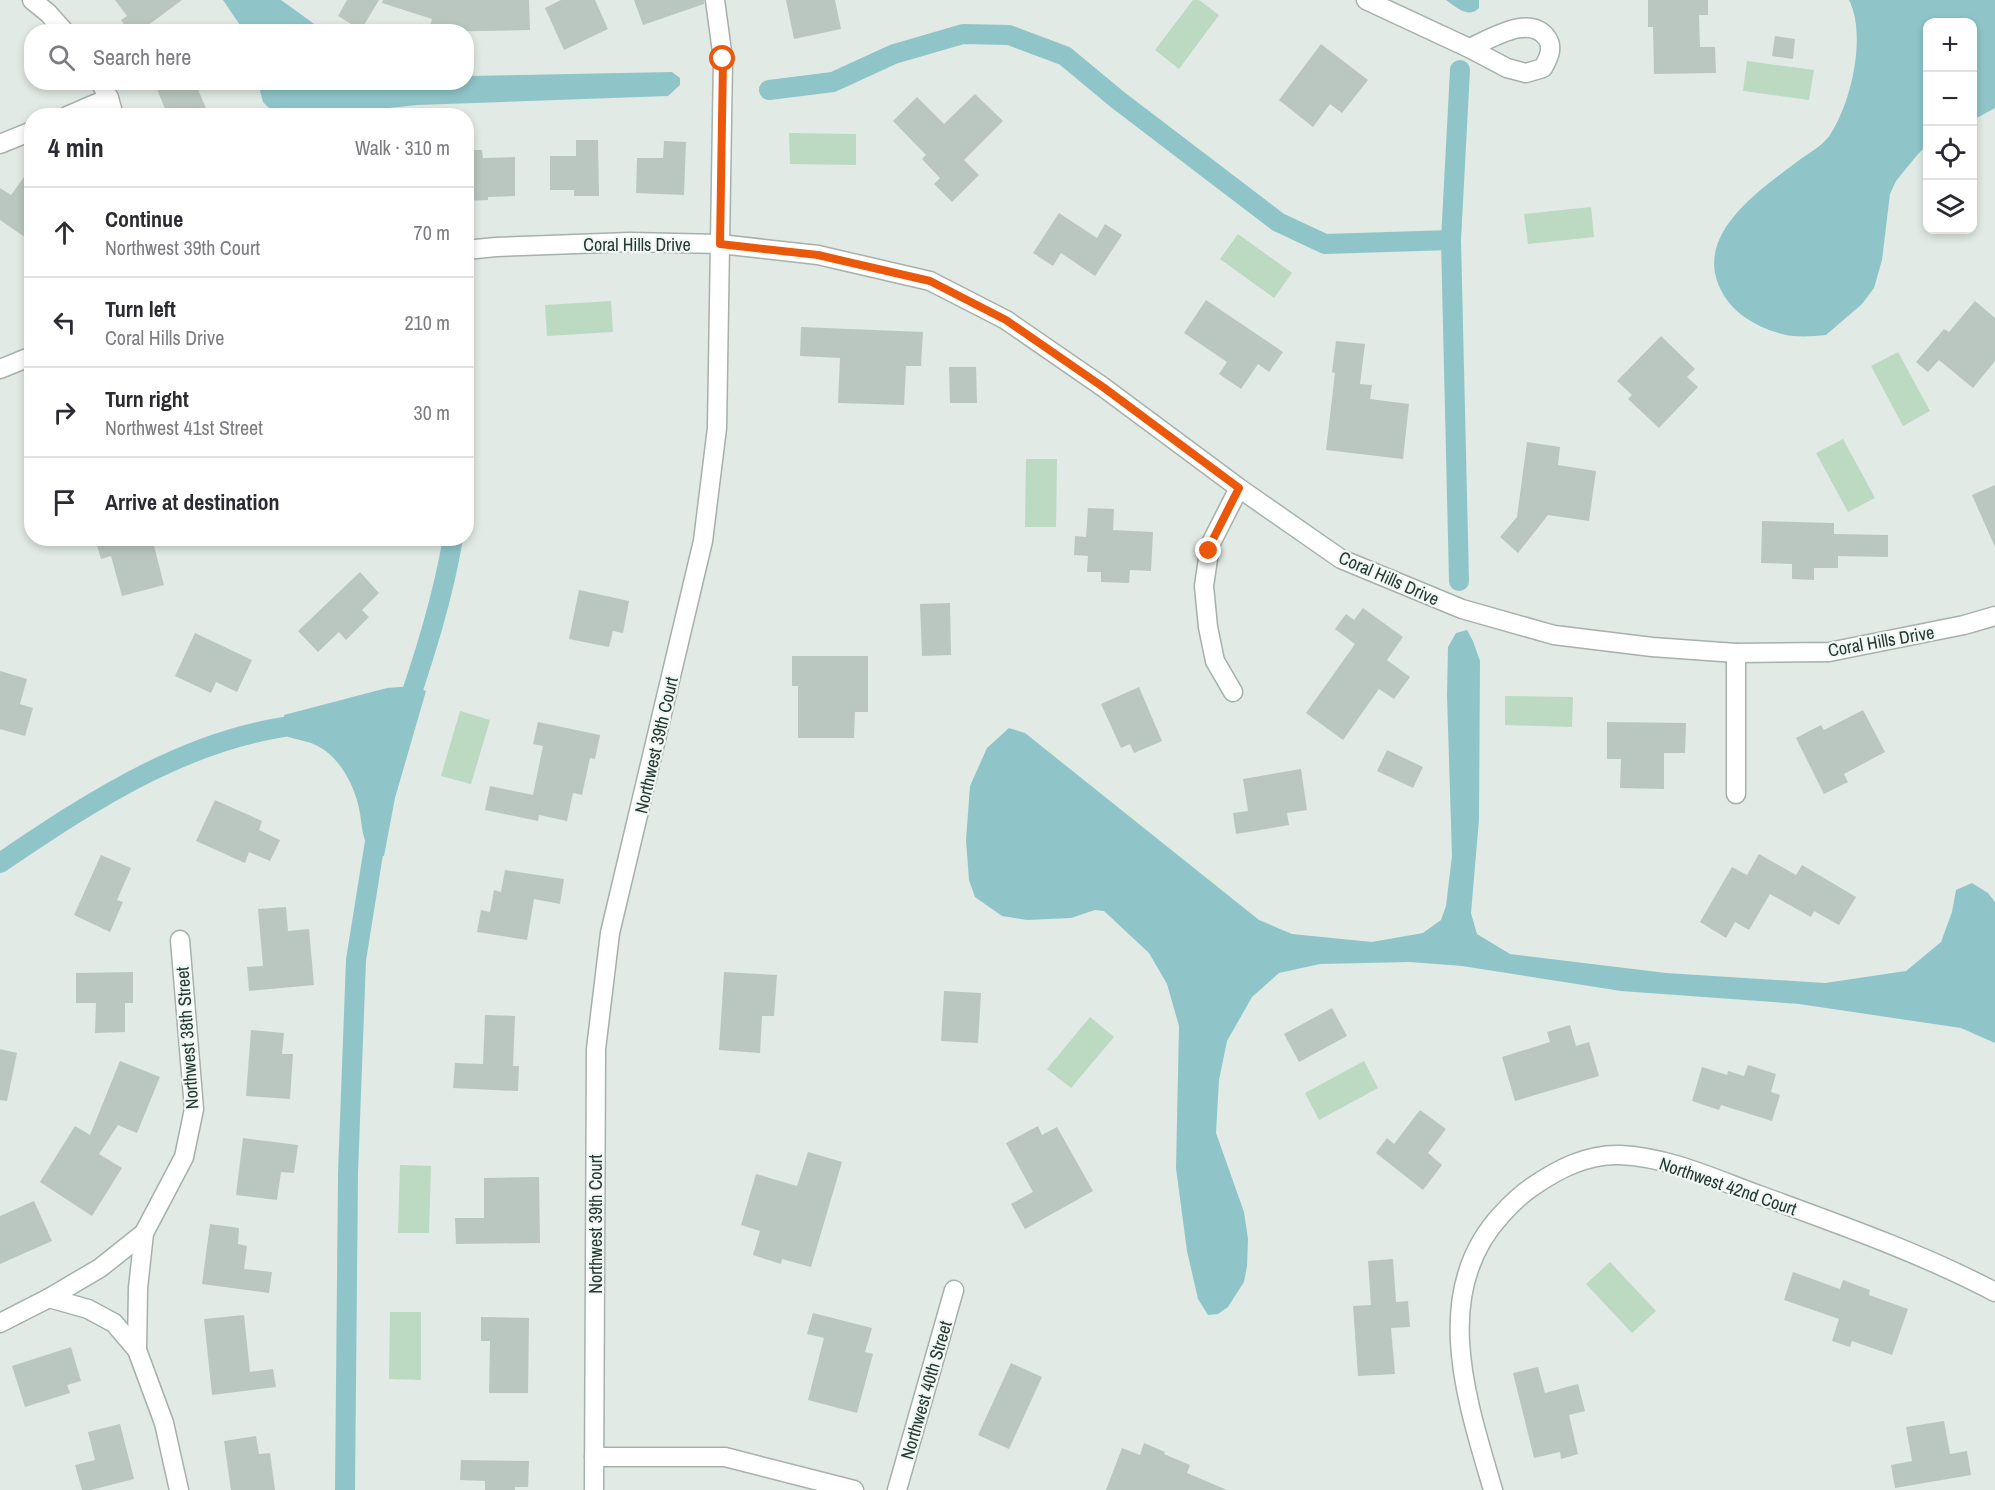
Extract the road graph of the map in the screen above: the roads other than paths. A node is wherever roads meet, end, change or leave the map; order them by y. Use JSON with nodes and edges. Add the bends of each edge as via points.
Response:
{"nodes":[{"id":1,"x":32,"y":0,"type":"edge"},
{"id":2,"x":715,"y":0,"type":"edge"},
{"id":3,"x":1366,"y":0,"type":"edge"},
{"id":4,"x":57,"y":24,"type":"edge"},
{"id":5,"x":1469,"y":48,"type":"dead end"},
{"id":6,"x":107,"y":99,"type":"edge"},
{"id":7,"x":86,"y":108,"type":"edge"},
{"id":8,"x":24,"y":134,"type":"edge"},
{"id":9,"x":0,"y":144,"type":"edge"},
{"id":10,"x":720,"y":244,"type":"junction"},
{"id":11,"x":474,"y":249,"type":"edge"},
{"id":12,"x":24,"y":359,"type":"edge"},
{"id":13,"x":0,"y":369,"type":"edge"},
{"id":14,"x":1239,"y":488,"type":"junction"},
{"id":15,"x":1995,"y":616,"type":"edge"},
{"id":16,"x":1736,"y":653,"type":"junction"},
{"id":17,"x":1233,"y":692,"type":"dead end"},
{"id":18,"x":1736,"y":794,"type":"dead end"},
{"id":19,"x":180,"y":940,"type":"dead end"},
{"id":20,"x":144,"y":1233,"type":"junction"},
{"id":21,"x":954,"y":1290,"type":"dead end"},
{"id":22,"x":1995,"y":1292,"type":"edge"},
{"id":23,"x":50,"y":1298,"type":"junction"},
{"id":24,"x":0,"y":1323,"type":"edge"},
{"id":25,"x":137,"y":1350,"type":"junction"},
{"id":26,"x":594,"y":1457,"type":"junction"},
{"id":27,"x":178,"y":1490,"type":"edge"},
{"id":28,"x":594,"y":1490,"type":"edge"},
{"id":29,"x":854,"y":1490,"type":"edge"},
{"id":30,"x":897,"y":1490,"type":"edge"},
{"id":31,"x":1494,"y":1490,"type":"edge"}],
"edges":[{"from":1,"to":4,"type":"street"},
{"from":2,"to":10,"type":"street","name":"Northwest 39th Court","via":[[723,59]]},
{"from":3,"to":5,"type":"street"},
{"from":6,"to":7,"type":"street"},
{"from":8,"to":9,"type":"street"},
{"from":10,"to":11,"type":"street","name":"Coral Hills Drive","via":[[630,242]]},
{"from":10,"to":14,"type":"street","name":"Coral Hills Drive","via":[[818,255],[930,281],[1006,320]]},
{"from":10,"to":26,"type":"street","name":"Northwest 39th Court","via":[[717,429],[703,541],[610,933],[596,1048]]},
{"from":12,"to":13,"type":"street"},
{"from":14,"to":16,"type":"street","name":"Coral Hills Drive","via":[[1341,560],[1462,609],[1554,635]]},
{"from":14,"to":17,"type":"street","via":[[1210,545],[1204,586],[1215,661]]},
{"from":15,"to":16,"type":"street","name":"Coral Hills Drive","via":[[1964,626],[1829,652]]},
{"from":16,"to":18,"type":"street"},
{"from":19,"to":20,"type":"street","name":"Northwest 38th Street","via":[[194,1109],[184,1157]]},
{"from":20,"to":23,"type":"street","name":"Northwest 38th Street","via":[[100,1268]]},
{"from":20,"to":25,"type":"street","name":"Northwest 38th Street"},
{"from":21,"to":30,"type":"street","name":"Northwest 40th Street"},
{"from":22,"to":31,"type":"street","name":"Northwest 42nd Court","via":[[1831,1221],[1672,1163],[1620,1155],[1583,1159],[1552,1173],[1521,1194],[1492,1225],[1474,1251],[1462,1292],[1459,1333],[1463,1371]]},
{"from":23,"to":24,"type":"street"},
{"from":23,"to":25,"type":"street","name":"Northwest 38th Street","via":[[87,1309],[114,1323]]},
{"from":25,"to":27,"type":"street","name":"Northwest 38th Street","via":[[164,1423]]},
{"from":26,"to":28,"type":"street","name":"Northwest 39th Court"},
{"from":26,"to":29,"type":"street","via":[[725,1457]]}]}
